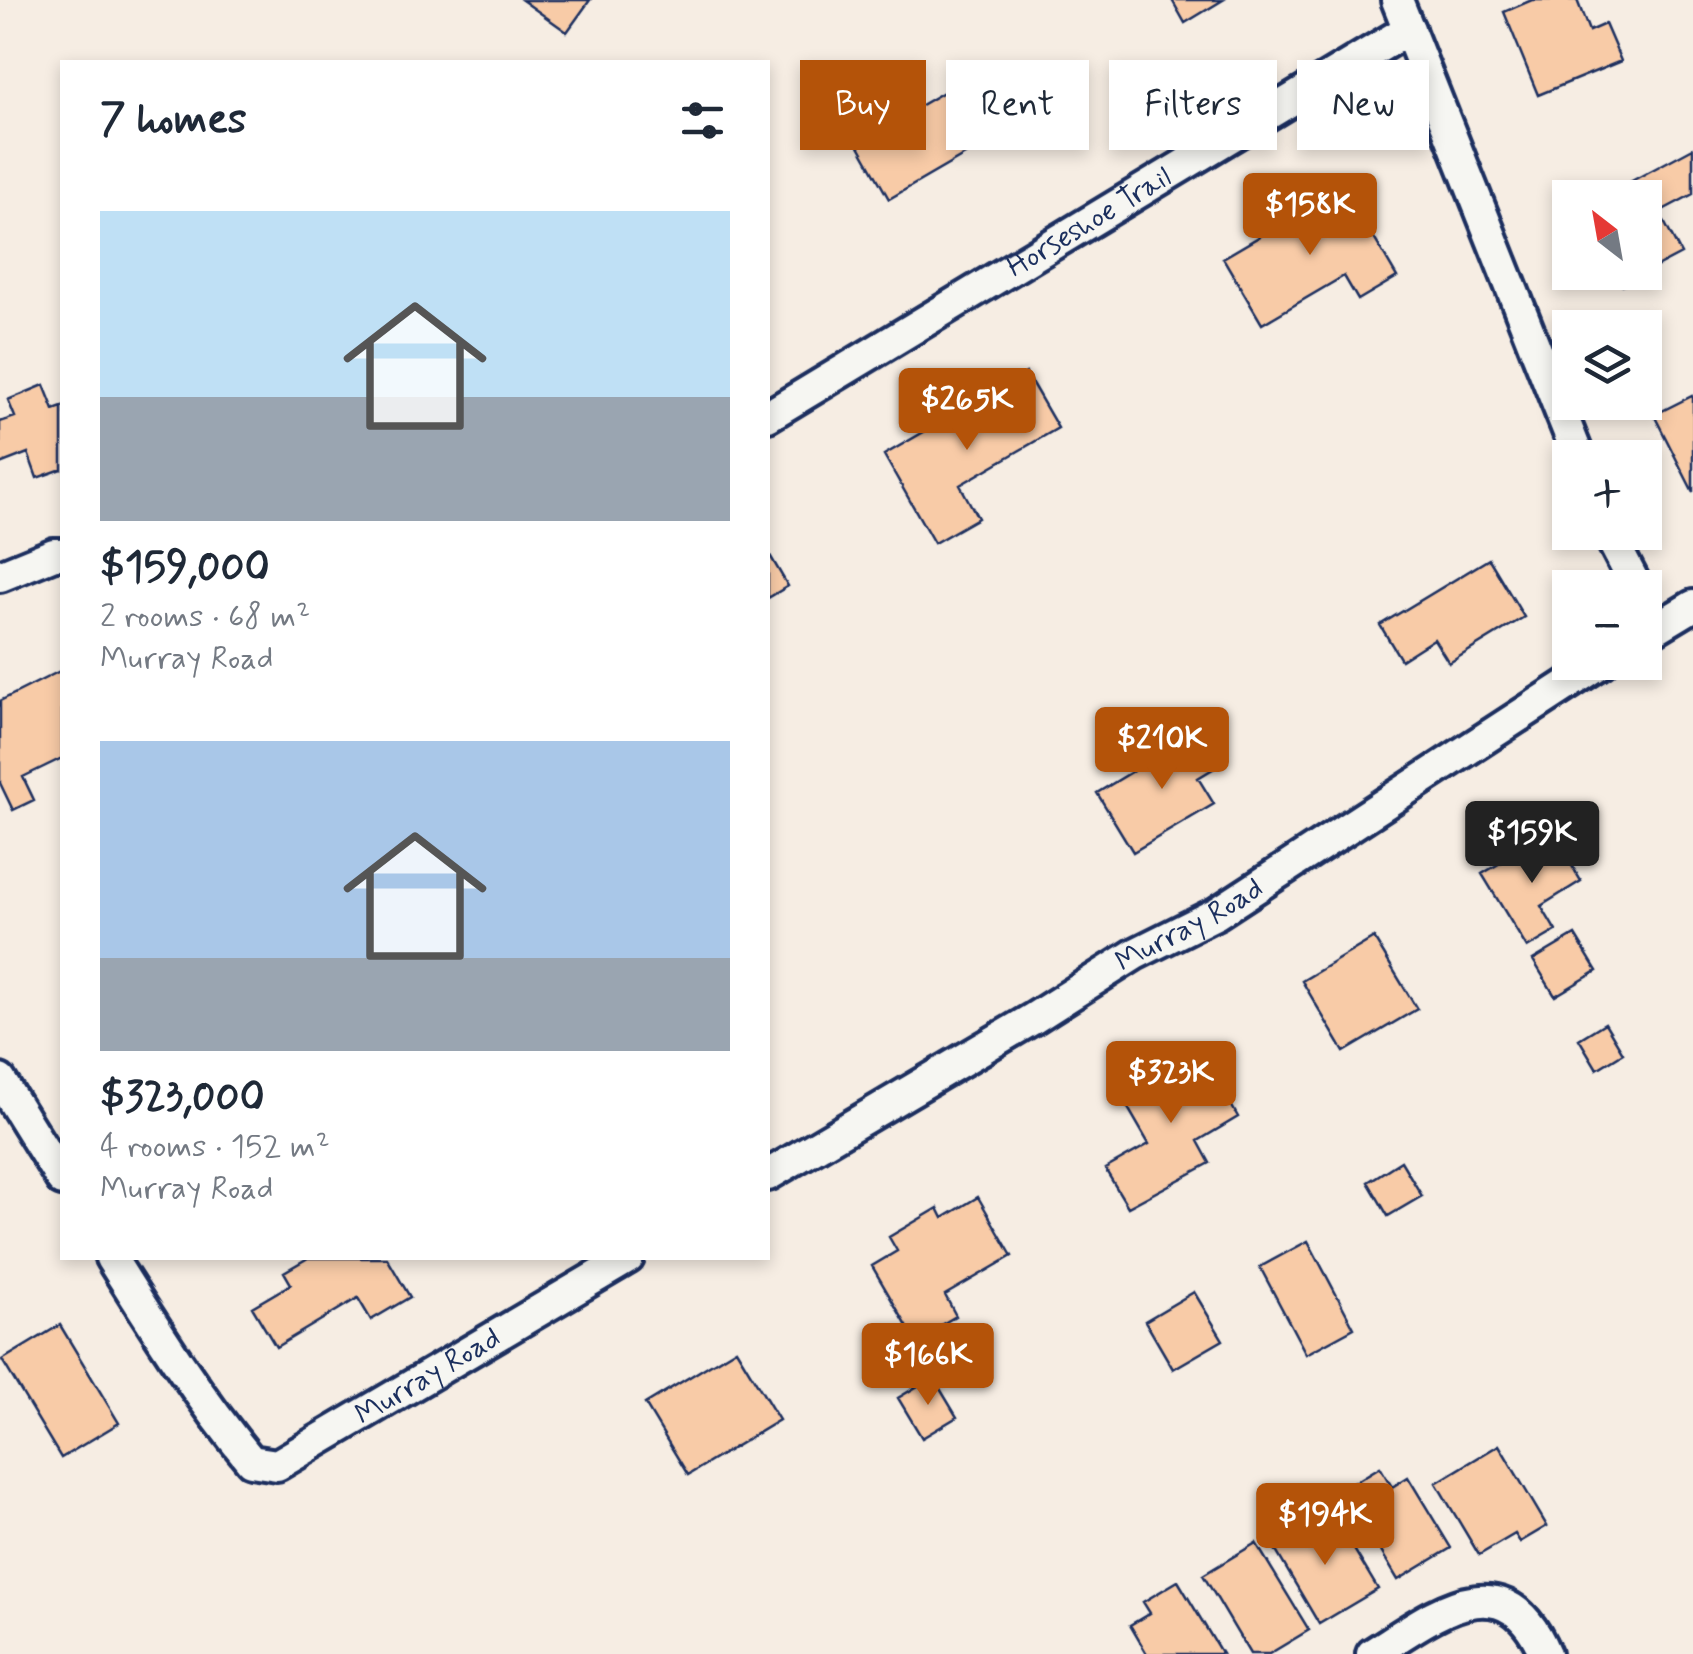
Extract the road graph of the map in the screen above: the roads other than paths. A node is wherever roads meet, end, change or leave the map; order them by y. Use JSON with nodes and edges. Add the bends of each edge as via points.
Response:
{"nodes":[{"id":1,"x":1398,"y":0,"type":"edge"},
{"id":2,"x":1409,"y":29,"type":"junction"},
{"id":3,"x":770,"y":415,"type":"edge"},
{"id":4,"x":1571,"y":440,"type":"edge"},
{"id":5,"x":60,"y":554,"type":"edge"},
{"id":6,"x":0,"y":576,"type":"edge"},
{"id":7,"x":1693,"y":606,"type":"edge"},
{"id":8,"x":1662,"y":616,"type":"edge"},
{"id":9,"x":1574,"y":680,"type":"edge"},
{"id":10,"x":0,"y":1080,"type":"edge"},
{"id":11,"x":770,"y":1174,"type":"edge"},
{"id":12,"x":60,"y":1177,"type":"edge"},
{"id":13,"x":112,"y":1260,"type":"edge"},
{"id":14,"x":625,"y":1260,"type":"edge"},
{"id":15,"x":1372,"y":1654,"type":"edge"},
{"id":16,"x":1546,"y":1654,"type":"edge"}],
"edges":[{"from":1,"to":2,"type":"street"},
{"from":2,"to":3,"type":"street","name":"Horseshoe Trail"},
{"from":2,"to":4,"type":"street"},
{"from":5,"to":6,"type":"street"},
{"from":7,"to":8,"type":"street"},
{"from":9,"to":11,"type":"street","name":"Murray Road","via":[[1217,913],[1135,954]]},
{"from":10,"to":12,"type":"street"},
{"from":13,"to":14,"type":"street","name":"Murray Road","via":[[230,1437],[251,1461],[277,1464]]},
{"from":15,"to":16,"type":"street","via":[[1451,1605],[1480,1599],[1524,1616]]}]}
